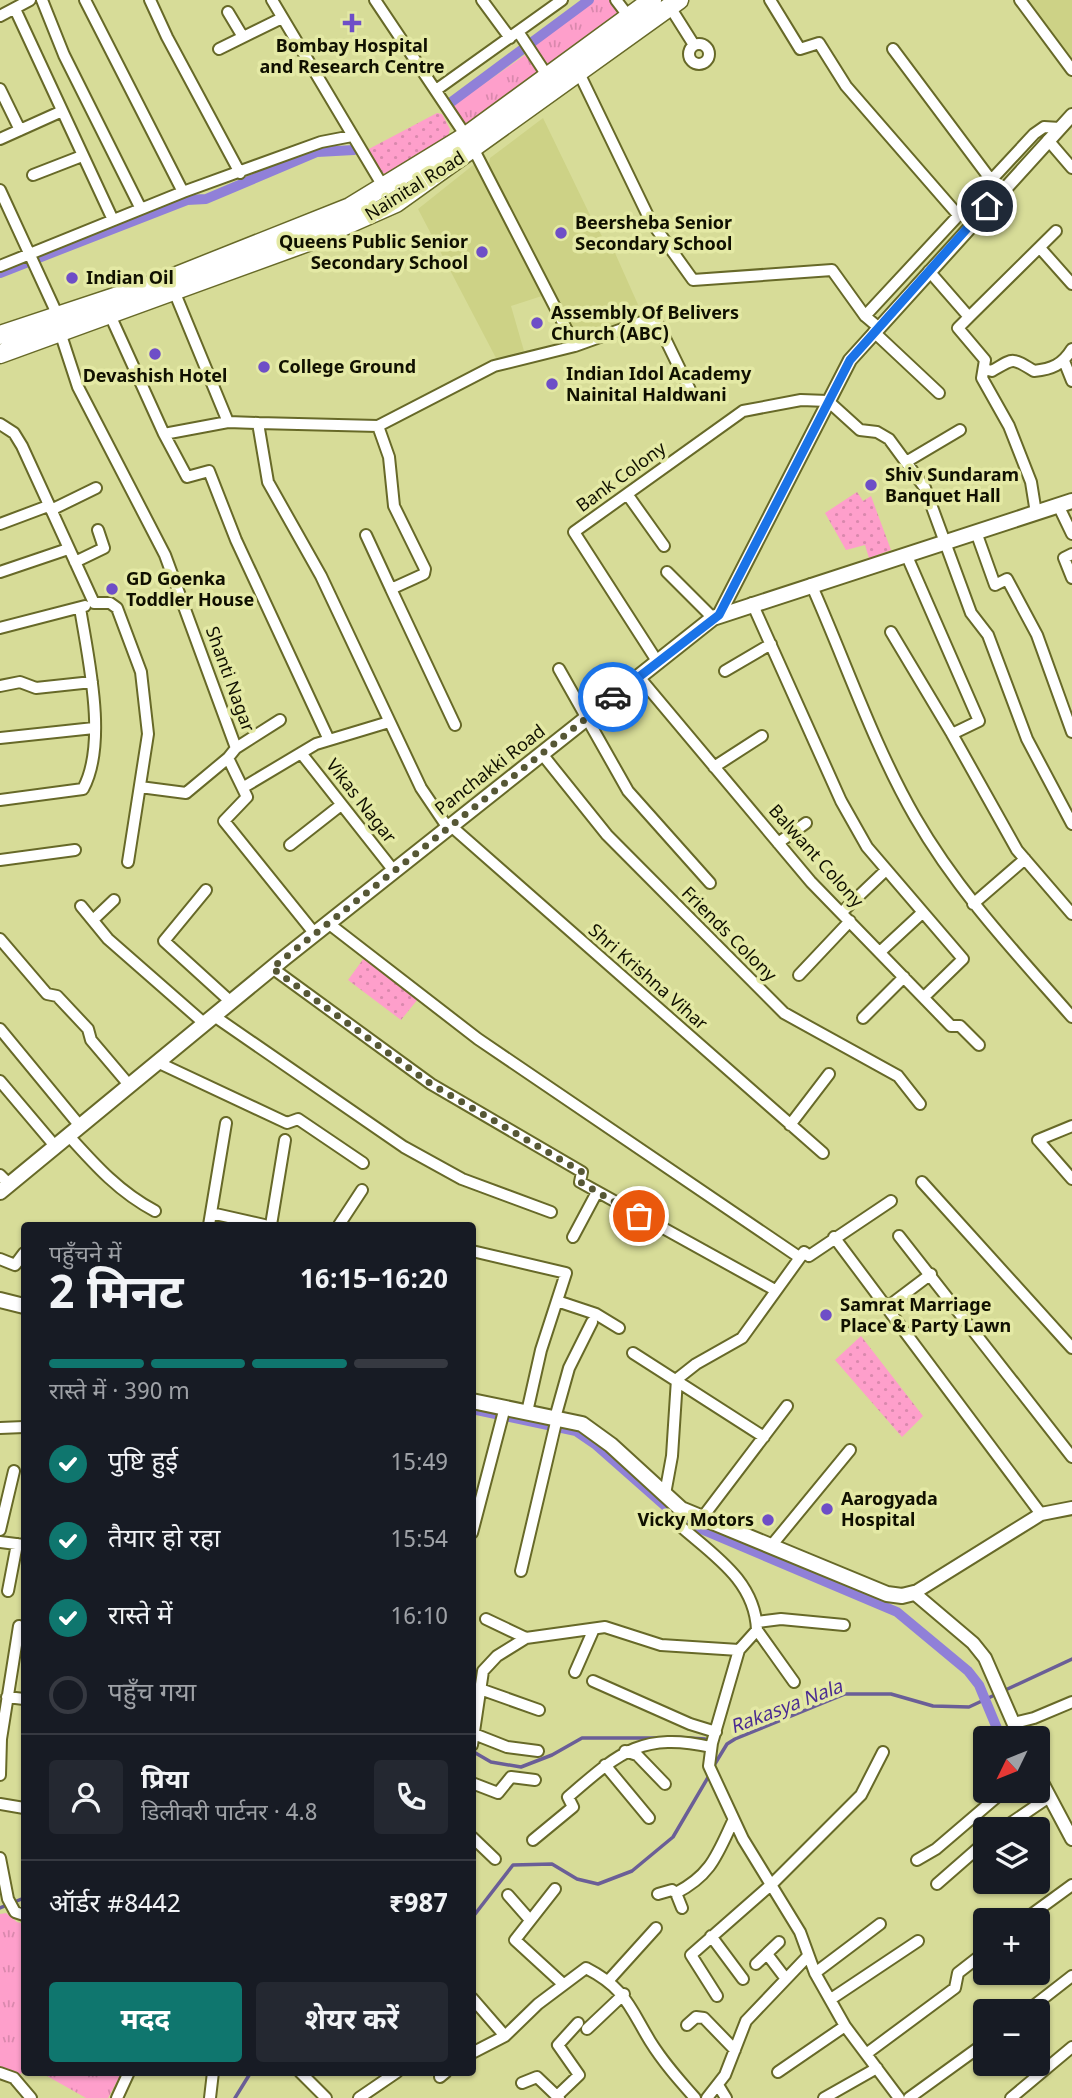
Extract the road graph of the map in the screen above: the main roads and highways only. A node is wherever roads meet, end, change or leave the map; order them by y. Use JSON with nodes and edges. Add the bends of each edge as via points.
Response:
{"nodes":[{"id":1,"x":652,"y":0,"type":"edge"},
{"id":2,"x":675,"y":4,"type":"edge"},
{"id":3,"x":575,"y":66,"type":"junction"},
{"id":4,"x":470,"y":143,"type":"junction"},
{"id":5,"x":384,"y":188,"type":"junction"},
{"id":6,"x":394,"y":204,"type":"junction"},
{"id":7,"x":59,"y":324,"type":"junction"},
{"id":8,"x":0,"y":335,"type":"edge"},
{"id":9,"x":0,"y":354,"type":"edge"},
{"id":10,"x":1065,"y":503,"type":"edge"},
{"id":11,"x":3,"y":1183,"type":"edge"},
{"id":12,"x":0,"y":1300,"type":"edge"},
{"id":13,"x":21,"y":1305,"type":"edge"},
{"id":14,"x":476,"y":1402,"type":"edge"},
{"id":15,"x":914,"y":1593,"type":"road end"}],
"edges":[{"from":1,"to":3,"type":"highway","name":"Nainital Road"},
{"from":2,"to":3,"type":"highway","name":"Nainital Road"},
{"from":3,"to":4,"type":"highway","name":"Nainital Road"},
{"from":3,"to":4,"type":"highway","name":"Nainital Road","via":[[548,77]]},
{"from":4,"to":5,"type":"highway","name":"Nainital Road"},
{"from":4,"to":6,"type":"highway","name":"Nainital Road"},
{"from":5,"to":6,"type":"highway"},
{"from":5,"to":7,"type":"highway","name":"Nainital Road","via":[[307,226]]},
{"from":6,"to":7,"type":"highway","name":"Nainital Road","via":[[308,242],[110,315]]},
{"from":7,"to":8,"type":"highway","name":"Nainital Road"},
{"from":7,"to":9,"type":"highway","name":"Nainital Road"},
{"from":10,"to":11,"type":"main road","name":"Panchakki Road","via":[[716,617]]},
{"from":12,"to":13,"type":"main road"},
{"from":14,"to":15,"type":"main road","via":[[504,1413],[527,1412],[590,1428],[665,1494],[680,1514],[702,1517],[887,1594]]}]}
